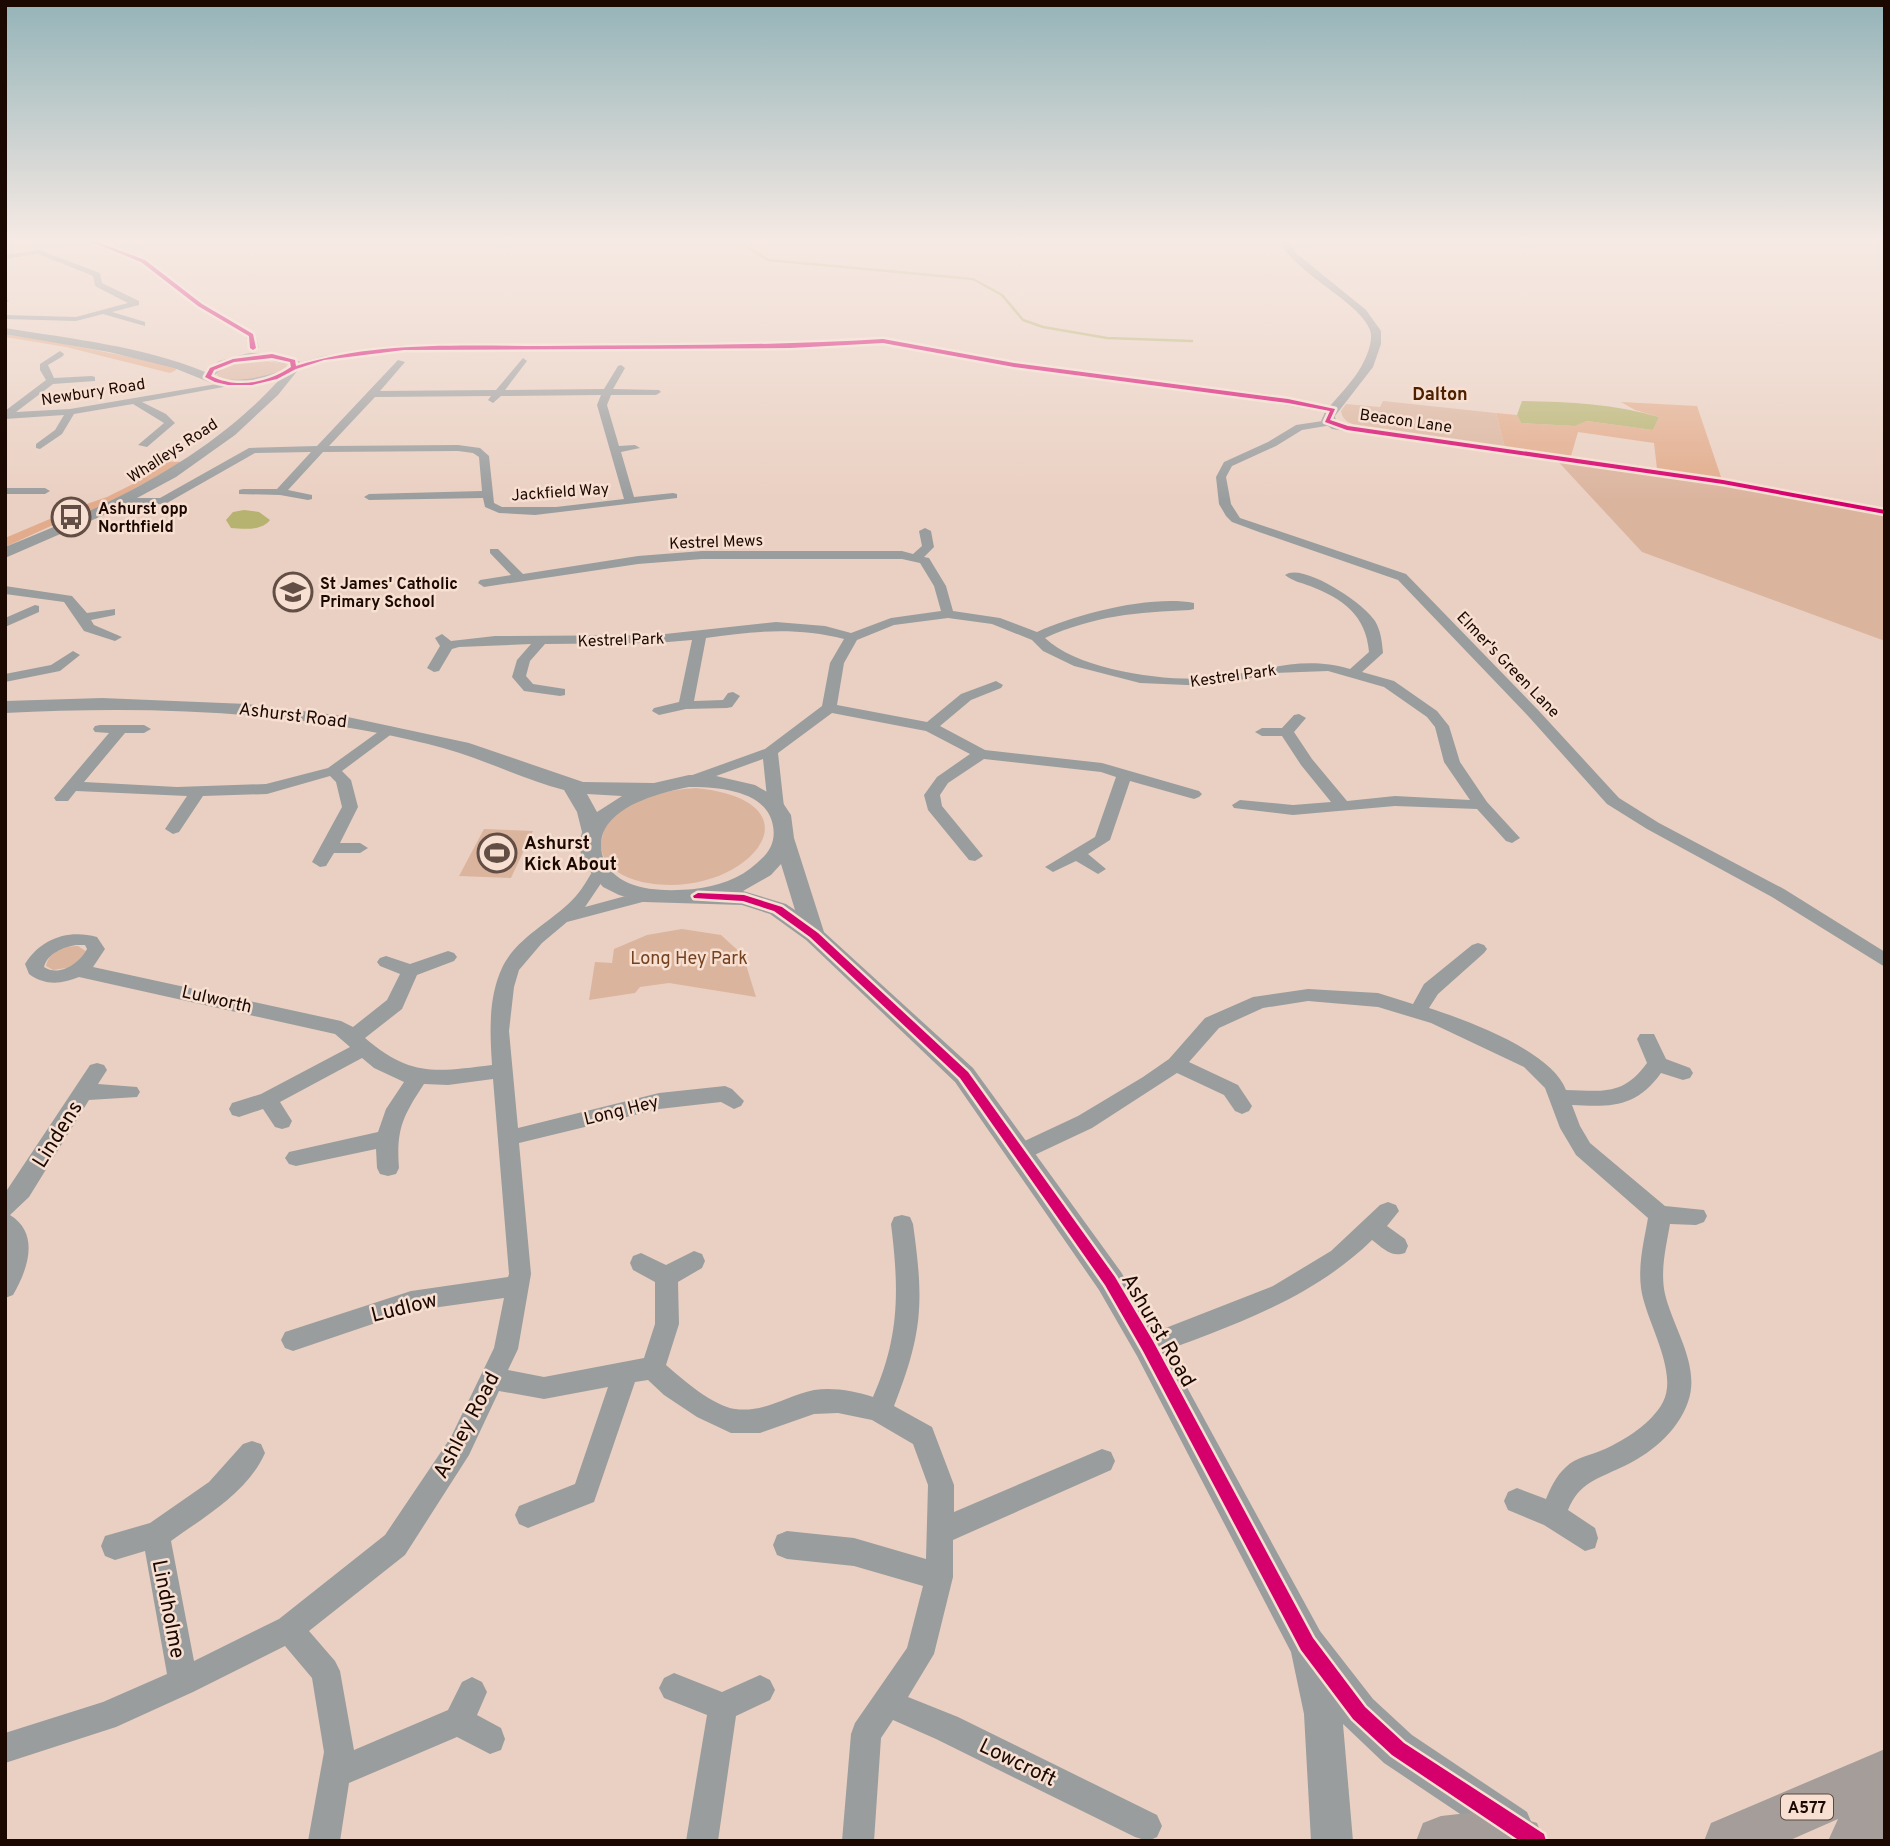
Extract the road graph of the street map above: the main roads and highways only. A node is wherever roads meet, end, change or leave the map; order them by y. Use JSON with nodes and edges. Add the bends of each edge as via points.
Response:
{"nodes":[{"id":1,"x":1885,"y":1773,"type":"edge"},
{"id":2,"x":1885,"y":1797,"type":"edge"},
{"id":3,"x":1441,"y":1841,"type":"edge"},
{"id":4,"x":1519,"y":1841,"type":"edge"},
{"id":5,"x":1729,"y":1841,"type":"edge"},
{"id":6,"x":1853,"y":1841,"type":"edge"}],
"edges":[{"from":1,"to":5,"type":"main road","number":"A577"},
{"from":2,"to":6,"type":"main road"},
{"from":3,"to":4,"type":"main road","via":[[1495,1835]]}]}
